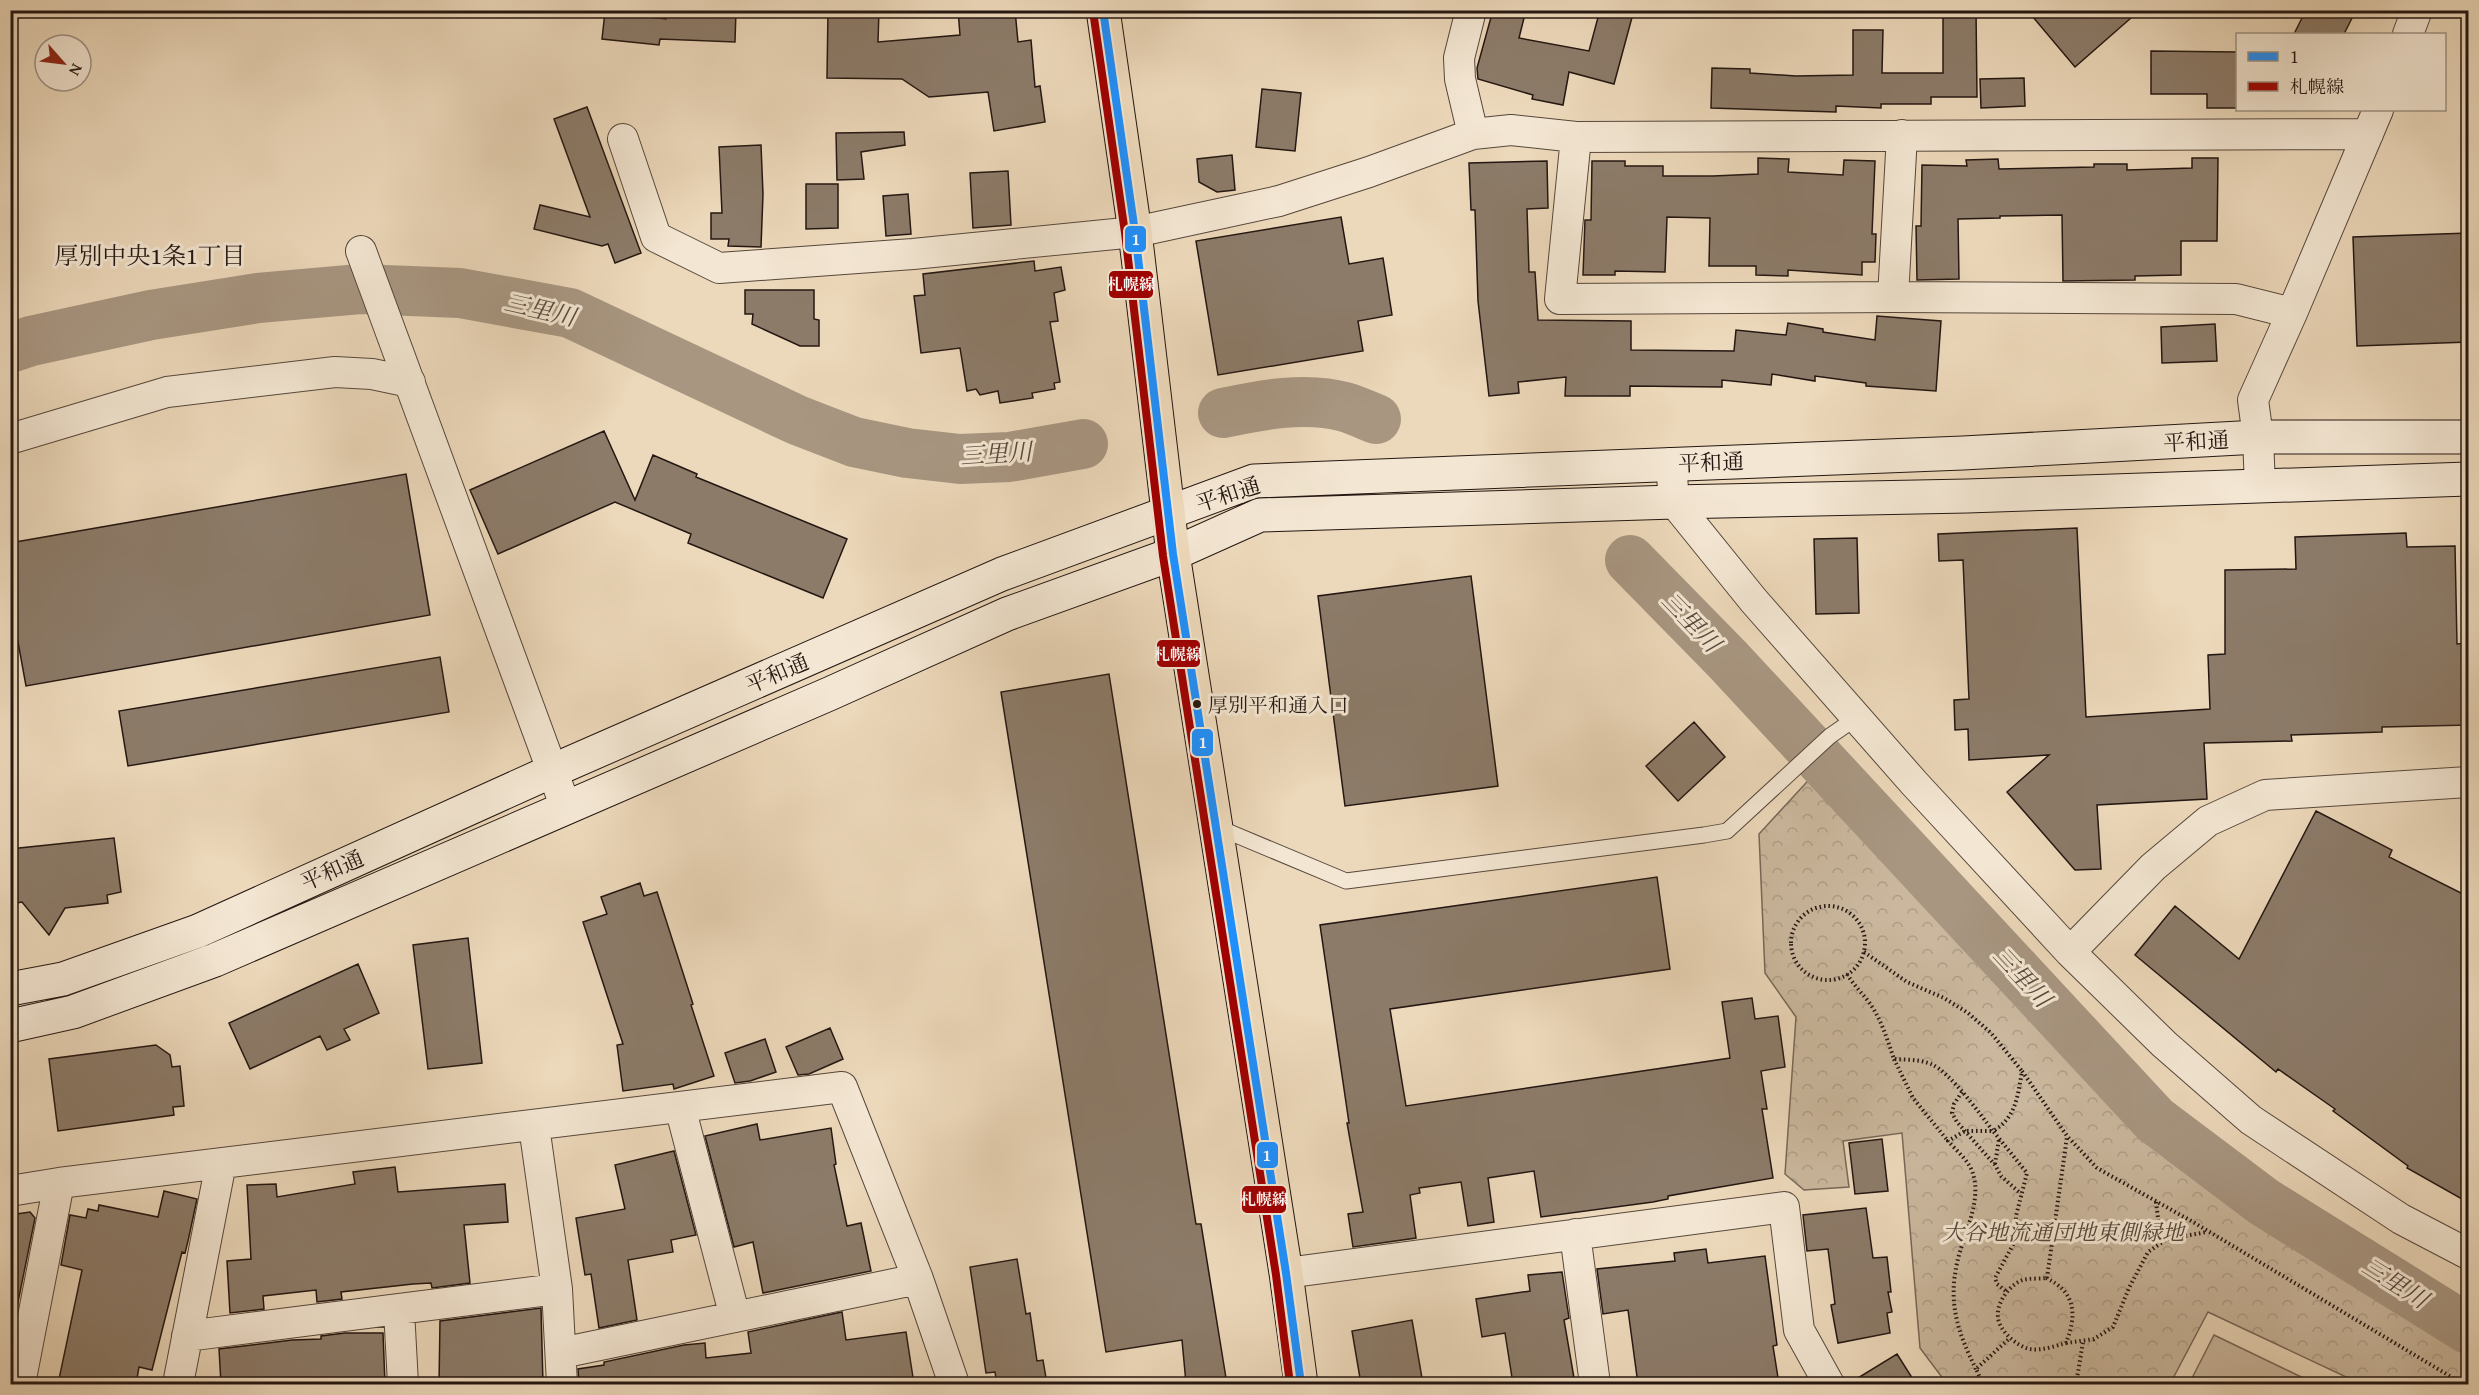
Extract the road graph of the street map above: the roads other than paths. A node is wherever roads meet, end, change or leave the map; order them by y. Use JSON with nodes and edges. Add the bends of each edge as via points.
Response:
{"nodes":[{"id":1,"x":1103,"y":10,"type":"edge"},
{"id":2,"x":1471,"y":10,"type":"edge"},
{"id":3,"x":2417,"y":10,"type":"edge"},
{"id":4,"x":2408,"y":33,"type":"edge"},
{"id":5,"x":2373,"y":122,"type":"edge"},
{"id":6,"x":1473,"y":134,"type":"junction"},
{"id":7,"x":1902,"y":135,"type":"junction"},
{"id":8,"x":1576,"y":137,"type":"junction"},
{"id":9,"x":623,"y":139,"type":"dead end"},
{"id":10,"x":1136,"y":231,"type":"junction"},
{"id":11,"x":364,"y":258,"type":"dead end"},
{"id":12,"x":1893,"y":297,"type":"junction"},
{"id":13,"x":2292,"y":313,"type":"junction"},
{"id":14,"x":410,"y":382,"type":"junction"},
{"id":15,"x":2469,"y":437,"type":"edge"},
{"id":16,"x":2258,"y":438,"type":"junction"},
{"id":17,"x":10,"y":439,"type":"edge"},
{"id":18,"x":1671,"y":463,"type":"junction"},
{"id":19,"x":2469,"y":479,"type":"edge"},
{"id":20,"x":2260,"y":487,"type":"junction"},
{"id":21,"x":1674,"y":502,"type":"junction"},
{"id":22,"x":1167,"y":515,"type":"junction"},
{"id":23,"x":1173,"y":555,"type":"junction"},
{"id":24,"x":1856,"y":718,"type":"junction"},
{"id":25,"x":552,"y":771,"type":"junction"},
{"id":26,"x":2469,"y":782,"type":"edge"},
{"id":27,"x":566,"y":808,"type":"junction"},
{"id":28,"x":1214,"y":826,"type":"junction"},
{"id":29,"x":2070,"y":952,"type":"junction"},
{"id":30,"x":10,"y":989,"type":"edge"},
{"id":31,"x":10,"y":1026,"type":"edge"},
{"id":32,"x":680,"y":1107,"type":"junction"},
{"id":33,"x":534,"y":1126,"type":"junction"},
{"id":34,"x":221,"y":1163,"type":"junction"},
{"id":35,"x":58,"y":1183,"type":"junction"},
{"id":36,"x":10,"y":1191,"type":"edge"},
{"id":37,"x":1575,"y":1234,"type":"junction"},
{"id":38,"x":2469,"y":1254,"type":"edge"},
{"id":39,"x":1286,"y":1273,"type":"junction"},
{"id":40,"x":918,"y":1280,"type":"junction"},
{"id":41,"x":557,"y":1289,"type":"junction"},
{"id":42,"x":399,"y":1310,"type":"junction"},
{"id":43,"x":735,"y":1317,"type":"junction"},
{"id":44,"x":187,"y":1336,"type":"junction"},
{"id":45,"x":561,"y":1353,"type":"junction"},
{"id":46,"x":20,"y":1384,"type":"edge"},
{"id":47,"x":178,"y":1384,"type":"edge"},
{"id":48,"x":403,"y":1384,"type":"edge"},
{"id":49,"x":562,"y":1384,"type":"edge"},
{"id":50,"x":954,"y":1384,"type":"edge"},
{"id":51,"x":1300,"y":1384,"type":"edge"},
{"id":52,"x":1595,"y":1384,"type":"edge"},
{"id":53,"x":1829,"y":1384,"type":"edge"}],
"edges":[{"from":1,"to":10,"type":"highway"},
{"from":2,"to":6,"type":"street","via":[[1460,58],[1460,79]]},
{"from":3,"to":4,"type":"street"},
{"from":5,"to":7,"type":"street"},
{"from":5,"to":13,"type":"street"},
{"from":6,"to":8,"type":"street","via":[[1511,130]]},
{"from":6,"to":10,"type":"street","via":[[1280,201]]},
{"from":7,"to":8,"type":"street"},
{"from":7,"to":12,"type":"street"},
{"from":8,"to":12,"type":"street","via":[[1560,298]]},
{"from":9,"to":10,"type":"street","via":[[656,237],[719,268],[913,254]]},
{"from":10,"to":22,"type":"highway"},
{"from":11,"to":14,"type":"street"},
{"from":12,"to":13,"type":"street","via":[[2236,299]]},
{"from":13,"to":16,"type":"street","via":[[2253,400]]},
{"from":14,"to":17,"type":"street","via":[[335,372],[167,392]]},
{"from":14,"to":25,"type":"street"},
{"from":15,"to":16,"type":"street","name":"平和通"},
{"from":16,"to":18,"type":"street","name":"平和通"},
{"from":16,"to":20,"type":"street"},
{"from":18,"to":21,"type":"street"},
{"from":18,"to":22,"type":"street","name":"平和通","via":[[1254,481]]},
{"from":19,"to":20,"type":"street","name":"平和通"},
{"from":20,"to":21,"type":"street","name":"平和通"},
{"from":21,"to":23,"type":"street","name":"平和通","via":[[1260,516]]},
{"from":21,"to":24,"type":"street"},
{"from":22,"to":23,"type":"highway"},
{"from":22,"to":25,"type":"street","name":"平和通","via":[[1002,574]]},
{"from":23,"to":27,"type":"street","name":"平和通","via":[[1007,614]]},
{"from":23,"to":28,"type":"highway"},
{"from":24,"to":28,"type":"lane","via":[[1830,736],[1727,831],[1704,835],[1346,880]]},
{"from":24,"to":29,"type":"street"},
{"from":25,"to":27,"type":"street"},
{"from":25,"to":30,"type":"street","name":"平和通","via":[[198,931],[63,979]]},
{"from":26,"to":29,"type":"street","via":[[2265,795],[2208,821],[2153,867]]},
{"from":27,"to":31,"type":"street","name":"平和通","via":[[215,960],[73,1012]]},
{"from":28,"to":39,"type":"highway"},
{"from":29,"to":38,"type":"street","via":[[2164,1044],[2251,1120],[2401,1219]]},
{"from":32,"to":33,"type":"street"},
{"from":32,"to":40,"type":"street","via":[[842,1088]]},
{"from":32,"to":43,"type":"street"},
{"from":33,"to":34,"type":"street"},
{"from":33,"to":41,"type":"street"},
{"from":34,"to":35,"type":"street"},
{"from":34,"to":44,"type":"street"},
{"from":35,"to":36,"type":"street"},
{"from":35,"to":46,"type":"street"},
{"from":37,"to":39,"type":"street"},
{"from":37,"to":52,"type":"street"},
{"from":37,"to":53,"type":"street","via":[[1784,1207],[1799,1330]]},
{"from":39,"to":51,"type":"highway"},
{"from":40,"to":43,"type":"street"},
{"from":40,"to":50,"type":"street"},
{"from":41,"to":42,"type":"street"},
{"from":41,"to":45,"type":"street"},
{"from":42,"to":44,"type":"street"},
{"from":42,"to":48,"type":"street"},
{"from":43,"to":45,"type":"street"},
{"from":44,"to":47,"type":"street"},
{"from":45,"to":49,"type":"street"}]}
